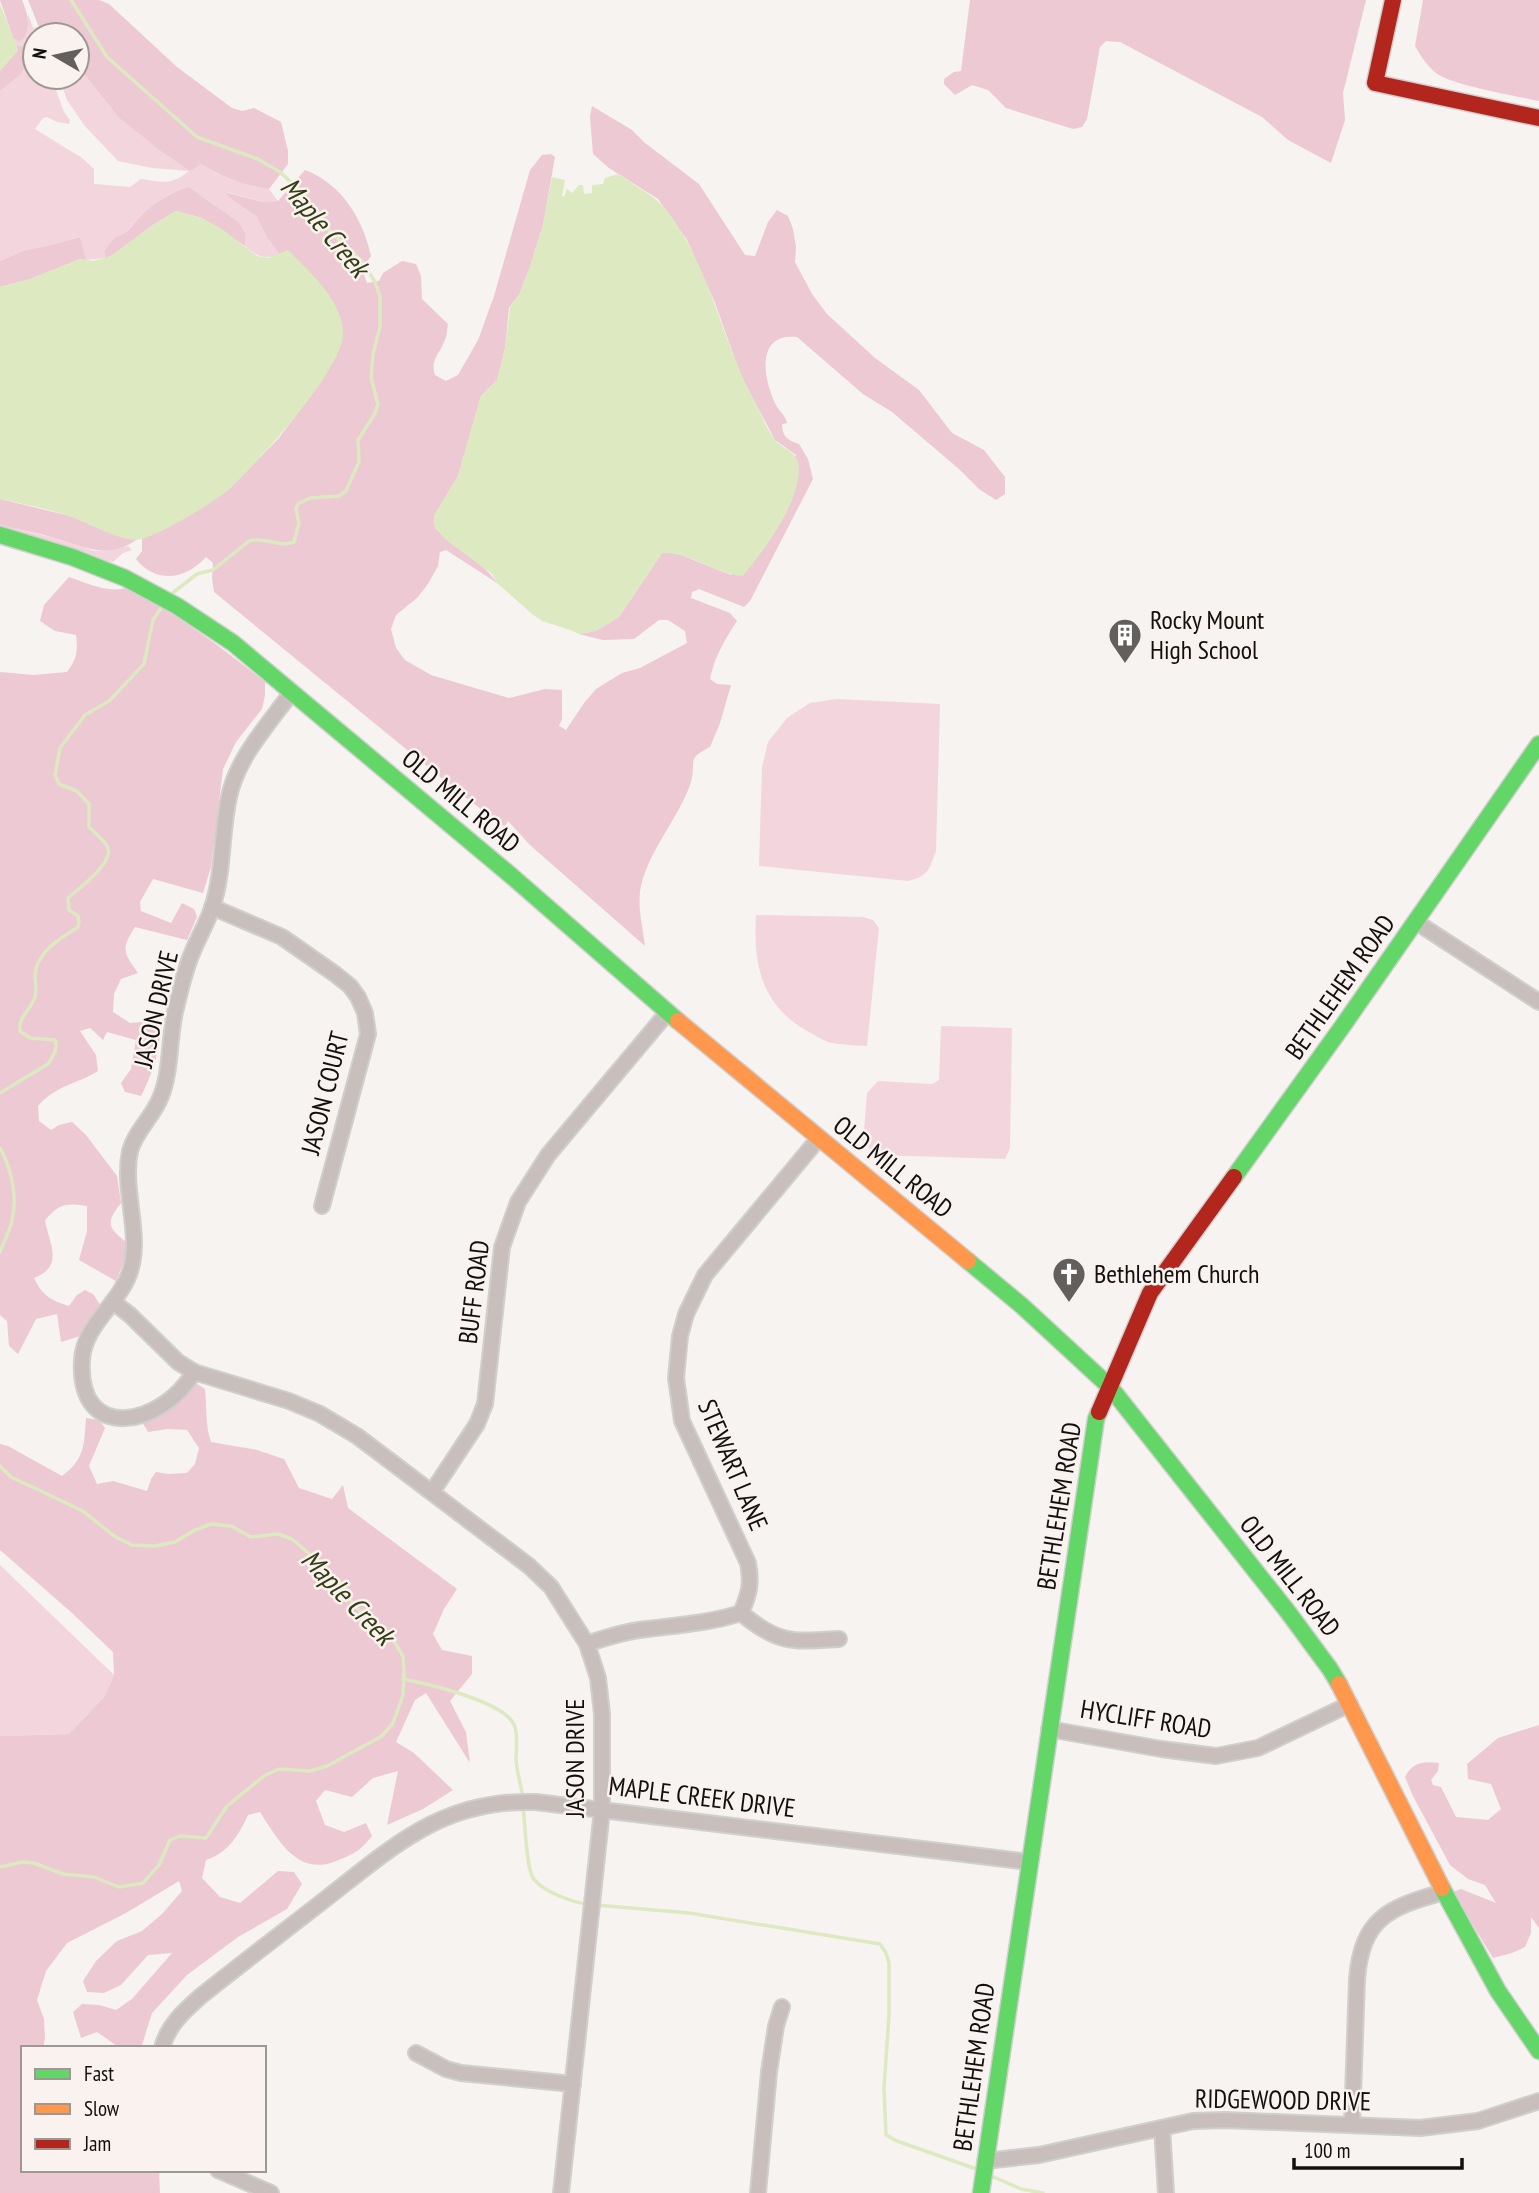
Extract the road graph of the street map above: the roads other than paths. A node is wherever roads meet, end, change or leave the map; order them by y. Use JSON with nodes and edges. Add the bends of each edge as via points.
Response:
{"nodes":[{"id":1,"x":1393,"y":0,"type":"edge"},
{"id":2,"x":1539,"y":118,"type":"edge"},
{"id":3,"x":0,"y":536,"type":"edge"},
{"id":4,"x":291,"y":693,"type":"junction"},
{"id":5,"x":1539,"y":744,"type":"edge"},
{"id":6,"x":212,"y":907,"type":"junction"},
{"id":7,"x":1416,"y":922,"type":"junction"},
{"id":8,"x":1539,"y":1002,"type":"edge"},
{"id":9,"x":668,"y":1012,"type":"junction"},
{"id":10,"x":818,"y":1138,"type":"junction"},
{"id":11,"x":322,"y":1206,"type":"dead end"},
{"id":12,"x":113,"y":1302,"type":"junction"},
{"id":13,"x":194,"y":1372,"type":"junction"},
{"id":14,"x":1110,"y":1387,"type":"junction"},
{"id":15,"x":432,"y":1492,"type":"junction"},
{"id":16,"x":741,"y":1613,"type":"junction"},
{"id":17,"x":839,"y":1639,"type":"dead end"},
{"id":18,"x":587,"y":1644,"type":"junction"},
{"id":19,"x":1350,"y":1704,"type":"junction"},
{"id":20,"x":1049,"y":1729,"type":"junction"},
{"id":21,"x":602,"y":1810,"type":"junction"},
{"id":22,"x":1029,"y":1862,"type":"junction"},
{"id":23,"x":1444,"y":1892,"type":"junction"},
{"id":24,"x":782,"y":2007,"type":"dead end"},
{"id":25,"x":163,"y":2046,"type":"edge"},
{"id":26,"x":1539,"y":2051,"type":"edge"},
{"id":27,"x":416,"y":2053,"type":"dead end"},
{"id":28,"x":573,"y":2084,"type":"junction"},
{"id":29,"x":1539,"y":2101,"type":"edge"},
{"id":30,"x":1352,"y":2124,"type":"junction"},
{"id":31,"x":1162,"y":2128,"type":"junction"},
{"id":32,"x":985,"y":2161,"type":"junction"},
{"id":33,"x":223,"y":2172,"type":"edge"},
{"id":34,"x":271,"y":2193,"type":"edge"},
{"id":35,"x":561,"y":2193,"type":"edge"},
{"id":36,"x":758,"y":2193,"type":"edge"},
{"id":37,"x":981,"y":2193,"type":"edge"},
{"id":38,"x":1166,"y":2193,"type":"edge"}],
"edges":[{"from":1,"to":2,"type":"street","via":[[1376,83]]},
{"from":3,"to":4,"type":"street","name":"OLD MILL ROAD","via":[[142,585],[233,643]]},
{"from":4,"to":6,"type":"street","name":"JASON DRIVE","via":[[234,778]]},
{"from":4,"to":9,"type":"street","name":"OLD MILL ROAD"},
{"from":5,"to":7,"type":"street","name":"BETHLEHEM ROAD"},
{"from":6,"to":11,"type":"street","name":"JASON COURT","via":[[303,951],[349,986],[365,1013],[368,1034]]},
{"from":6,"to":12,"type":"street","name":"JASON DRIVE","via":[[181,988],[162,1096],[131,1150],[132,1267]]},
{"from":7,"to":8,"type":"street"},
{"from":7,"to":14,"type":"street","name":"BETHLEHEM ROAD","via":[[1150,1293]]},
{"from":9,"to":10,"type":"street","name":"OLD MILL ROAD"},
{"from":9,"to":15,"type":"street","name":"BUFF ROAD","via":[[548,1154],[517,1202],[502,1247],[485,1404]]},
{"from":10,"to":14,"type":"street","name":"OLD MILL ROAD","via":[[1021,1305]]},
{"from":10,"to":16,"type":"street","name":"STEWART LANE","via":[[705,1275],[680,1336],[676,1378],[682,1421],[748,1563],[751,1580]]},
{"from":12,"to":13,"type":"street","name":"JASON DRIVE"},
{"from":12,"to":13,"type":"street","name":"JASON DRIVE","via":[[83,1351],[85,1392],[101,1413],[116,1418],[164,1406]]},
{"from":13,"to":15,"type":"street","name":"JASON DRIVE","via":[[320,1414]]},
{"from":14,"to":19,"type":"street","name":"OLD MILL ROAD","via":[[1288,1612]]},
{"from":14,"to":20,"type":"street","name":"BETHLEHEM ROAD","via":[[1096,1419]]},
{"from":15,"to":18,"type":"street","name":"JASON DRIVE","via":[[551,1587]]},
{"from":16,"to":17,"type":"street","via":[[769,1634],[789,1641]]},
{"from":16,"to":18,"type":"street","via":[[692,1625],[615,1634]]},
{"from":18,"to":21,"type":"street","name":"JASON DRIVE","via":[[602,1714]]},
{"from":19,"to":20,"type":"street","name":"HYCLIFF ROAD","via":[[1258,1748],[1216,1756]]},
{"from":19,"to":23,"type":"street","name":"OLD MILL ROAD"},
{"from":20,"to":22,"type":"street","name":"BETHLEHEM ROAD"},
{"from":21,"to":22,"type":"street","name":"MAPLE CREEK DRIVE"},
{"from":21,"to":25,"type":"street","name":"MAPLE CREEK DRIVE","via":[[517,1801],[481,1806],[422,1827],[201,1996],[181,2013]]},
{"from":21,"to":28,"type":"street","name":"JASON DRIVE"},
{"from":22,"to":32,"type":"street","name":"BETHLEHEM ROAD"},
{"from":23,"to":26,"type":"street","name":"OLD MILL ROAD","via":[[1498,1991]]},
{"from":23,"to":30,"type":"street","via":[[1391,1911],[1362,1944]]},
{"from":24,"to":36,"type":"street","via":[[769,2072]]},
{"from":27,"to":28,"type":"street","via":[[461,2073]]},
{"from":28,"to":35,"type":"street","name":"JASON DRIVE"},
{"from":29,"to":30,"type":"street","name":"RIDGEWOOD DRIVE","via":[[1446,2126]]},
{"from":30,"to":31,"type":"street","name":"RIDGEWOOD DRIVE","via":[[1225,2120]]},
{"from":31,"to":32,"type":"street","name":"RIDGEWOOD DRIVE","via":[[1039,2155]]},
{"from":31,"to":38,"type":"street"},
{"from":32,"to":37,"type":"street","name":"BETHLEHEM ROAD"},
{"from":33,"to":34,"type":"street"}]}
